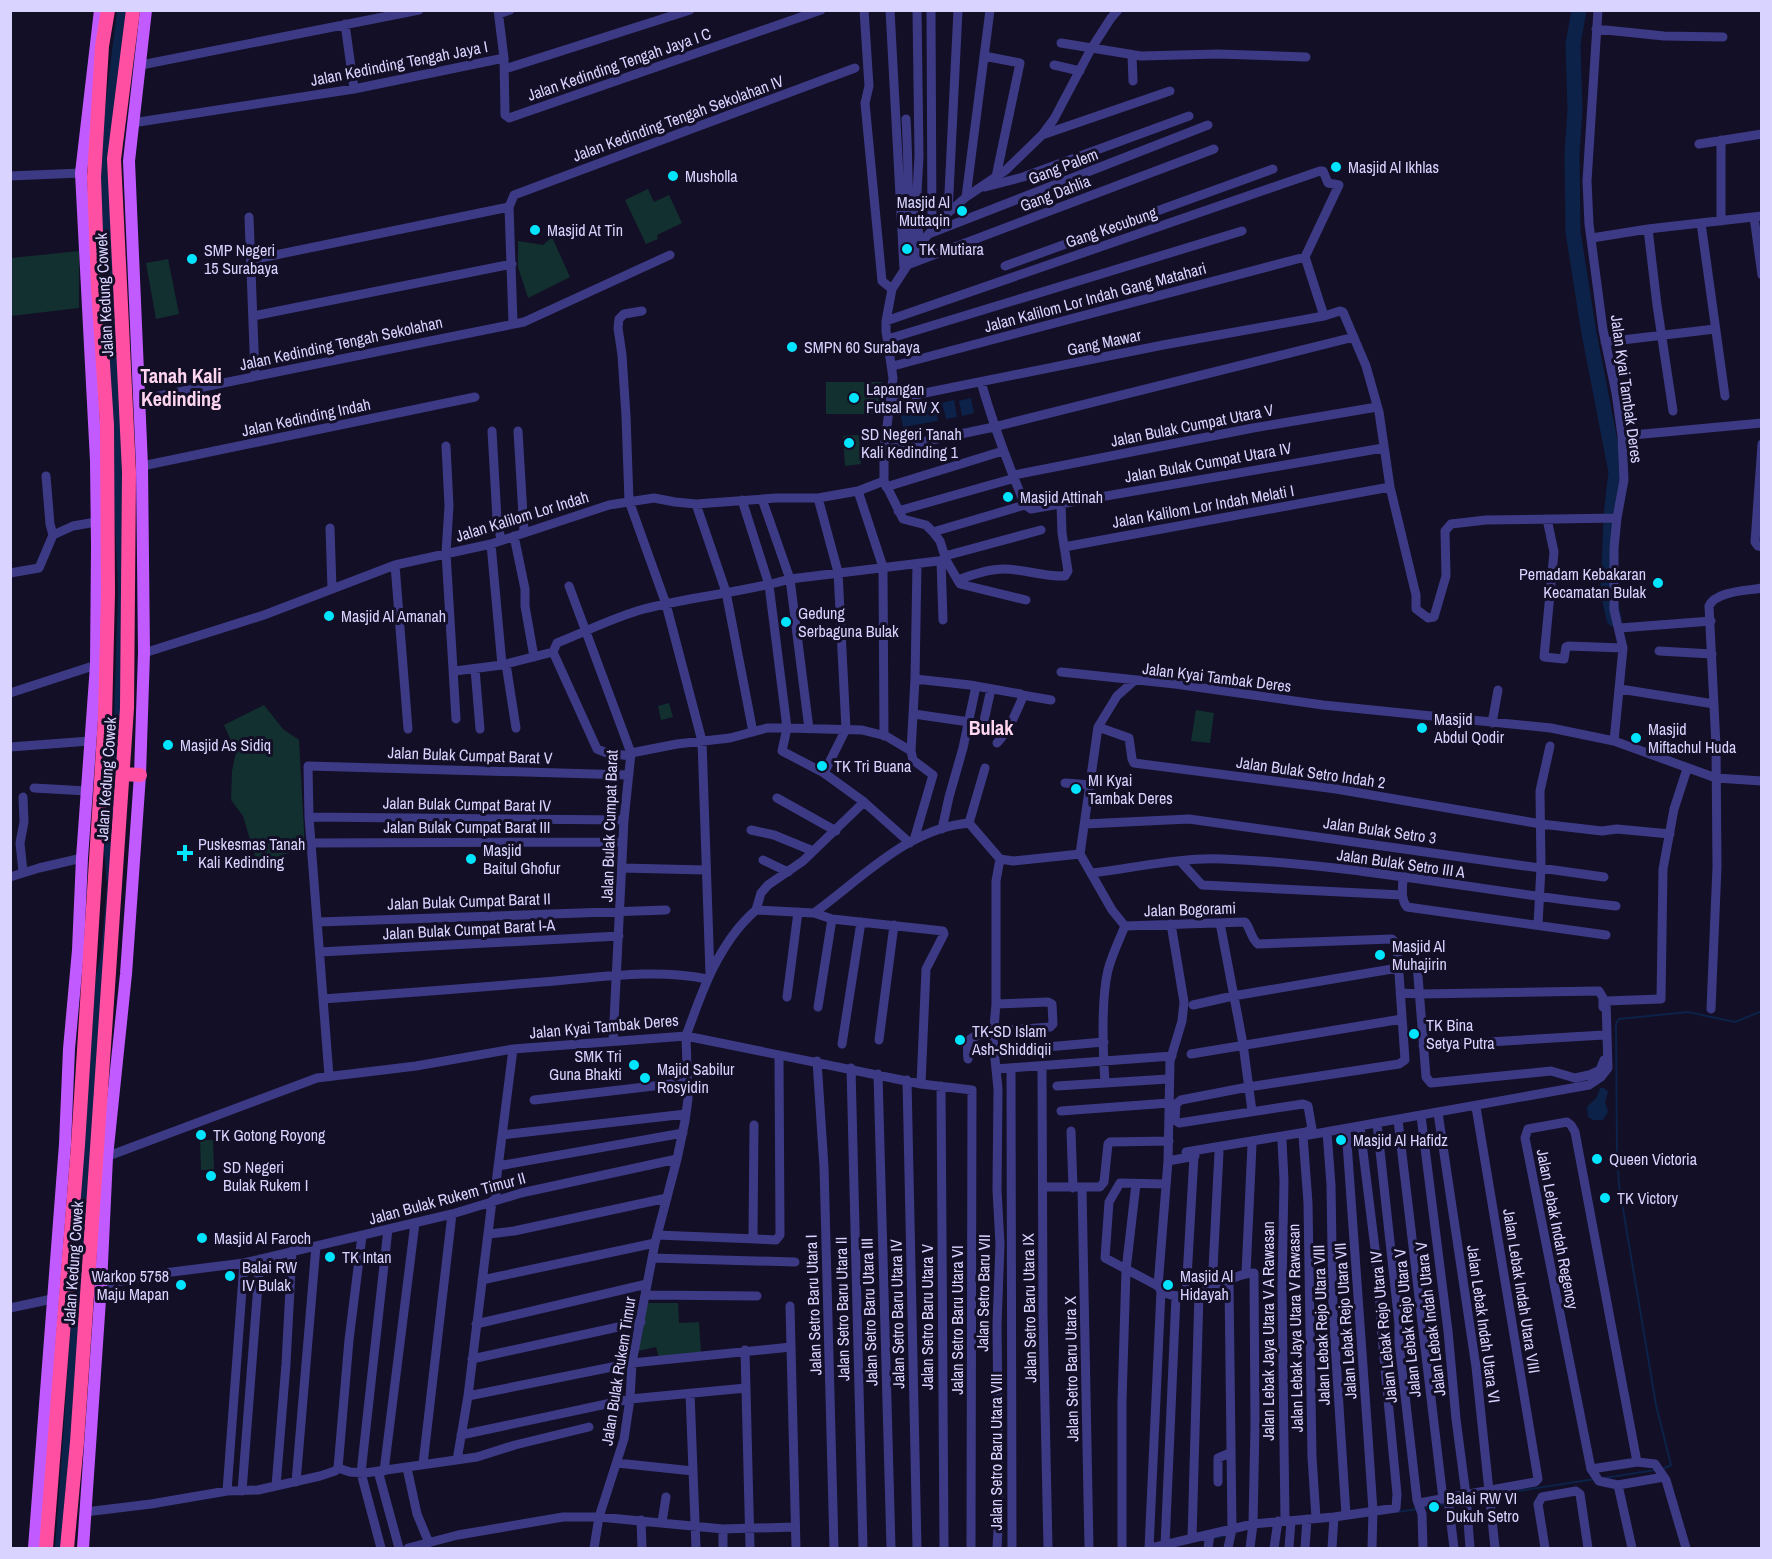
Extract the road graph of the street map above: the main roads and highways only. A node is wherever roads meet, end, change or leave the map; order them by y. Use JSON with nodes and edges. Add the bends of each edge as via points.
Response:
{"nodes":[{"id":1,"x":100,"y":10,"type":"edge"},
{"id":2,"x":108,"y":10,"type":"edge"},
{"id":3,"x":133,"y":10,"type":"edge"},
{"id":4,"x":146,"y":10,"type":"edge"},
{"id":5,"x":130,"y":332,"type":"junction"},
{"id":6,"x":100,"y":425,"type":"junction"},
{"id":7,"x":123,"y":774,"type":"junction"},
{"id":8,"x":140,"y":775,"type":"junction"},
{"id":9,"x":103,"y":859,"type":"junction"},
{"id":10,"x":107,"y":880,"type":"junction"},
{"id":11,"x":72,"y":1144,"type":"junction"},
{"id":12,"x":102,"y":1158,"type":"junction"},
{"id":13,"x":34,"y":1548,"type":"edge"},
{"id":14,"x":46,"y":1548,"type":"edge"},
{"id":15,"x":67,"y":1548,"type":"edge"},
{"id":16,"x":83,"y":1548,"type":"edge"}],
"edges":[{"from":1,"to":6,"type":"main road","name":"Jalan Kedung Cowek","via":[[81,173]]},
{"from":2,"to":6,"type":"highway","name":"Jalan Kedung Cowek","via":[[94,177]]},
{"from":3,"to":5,"type":"highway","name":"Jalan Kedung Cowek","via":[[114,159]]},
{"from":4,"to":5,"type":"main road","name":"Jalan Kedung Cowek","via":[[129,161]]},
{"from":5,"to":7,"type":"highway","name":"Jalan Kedung Cowek"},
{"from":5,"to":8,"type":"main road","name":"Jalan Kedung Cowek","via":[[142,466],[144,653]]},
{"from":6,"to":9,"type":"highway","name":"Jalan Kedung Cowek","via":[[107,661]]},
{"from":6,"to":9,"type":"main road","name":"Jalan Kedung Cowek","via":[[96,665],[87,791]]},
{"from":7,"to":8,"type":"highway"},
{"from":7,"to":9,"type":"highway","name":"Jalan Kedung Cowek"},
{"from":8,"to":12,"type":"main road","name":"Jalan Kedung Cowek","via":[[126,974]]},
{"from":9,"to":10,"type":"highway","name":"Jalan Kedung Cowek"},
{"from":9,"to":10,"type":"highway","name":"Jalan Kedung Cowek"},
{"from":9,"to":11,"type":"main road","name":"Jalan Kedung Cowek","via":[[78,950],[69,1049]]},
{"from":10,"to":11,"type":"highway","name":"Jalan Kedung Cowek"},
{"from":10,"to":12,"type":"highway","name":"Jalan Kedung Cowek"},
{"from":11,"to":13,"type":"main road","name":"Jalan Kedung Cowek","via":[[52,1299]]},
{"from":11,"to":14,"type":"highway","name":"Jalan Kedung Cowek"},
{"from":12,"to":15,"type":"highway","name":"Jalan Kedung Cowek"},
{"from":12,"to":16,"type":"main road","name":"Jalan Kedung Cowek","via":[[101,1285]]}]}
